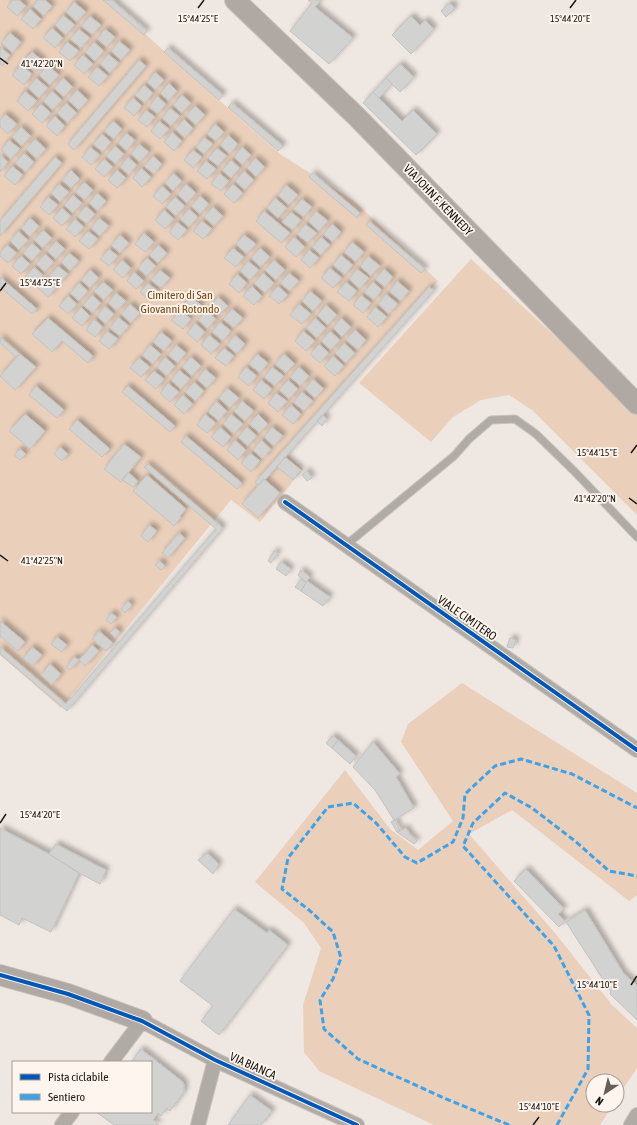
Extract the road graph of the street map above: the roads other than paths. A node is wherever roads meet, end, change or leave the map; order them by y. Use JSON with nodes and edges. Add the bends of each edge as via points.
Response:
{"nodes":[{"id":1,"x":235,"y":0,"type":"edge"},
{"id":2,"x":637,"y":404,"type":"edge"},
{"id":3,"x":285,"y":502,"type":"dead end"},
{"id":4,"x":637,"y":537,"type":"edge"},
{"id":5,"x":346,"y":545,"type":"junction"},
{"id":6,"x":637,"y":750,"type":"edge"},
{"id":7,"x":0,"y":975,"type":"edge"},
{"id":8,"x":142,"y":1021,"type":"junction"},
{"id":9,"x":215,"y":1060,"type":"junction"},
{"id":10,"x":112,"y":1061,"type":"edge"},
{"id":11,"x":71,"y":1113,"type":"edge"},
{"id":12,"x":637,"y":1115,"type":"edge"},
{"id":13,"x":62,"y":1125,"type":"edge"},
{"id":14,"x":198,"y":1125,"type":"edge"},
{"id":15,"x":357,"y":1125,"type":"edge"},
{"id":16,"x":631,"y":1125,"type":"edge"}],
"edges":[{"from":1,"to":2,"type":"main road","name":"VIA JOHN F. KENNEDY","via":[[357,117]]},
{"from":3,"to":5,"type":"street","name":"VIALE CIMITERO"},
{"from":4,"to":5,"type":"lane","via":[[536,434],[515,419],[490,420],[454,456]]},
{"from":5,"to":6,"type":"street","name":"VIALE CIMITERO"},
{"from":7,"to":8,"type":"main road","via":[[68,994]]},
{"from":8,"to":9,"type":"street","name":"VIA BIANCA"},
{"from":8,"to":10,"type":"street"},
{"from":9,"to":14,"type":"street"},
{"from":9,"to":15,"type":"street","name":"VIA BIANCA"},
{"from":11,"to":13,"type":"street"},
{"from":12,"to":16,"type":"street"}]}
